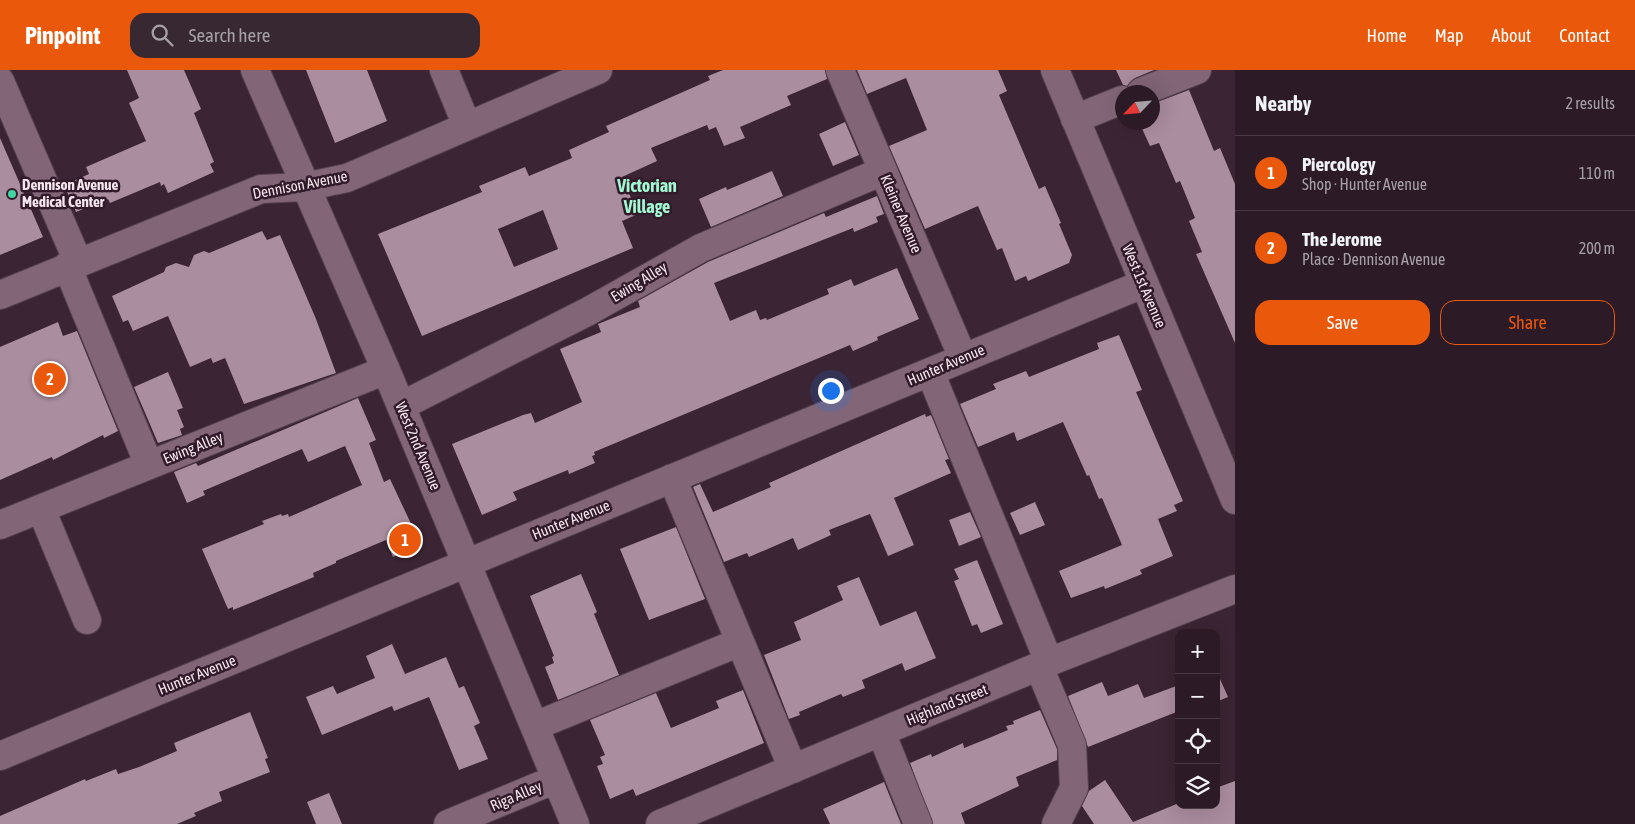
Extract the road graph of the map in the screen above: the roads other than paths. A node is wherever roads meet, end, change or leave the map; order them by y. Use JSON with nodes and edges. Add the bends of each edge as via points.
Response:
{"nodes":[{"id":1,"x":255,"y":70,"type":"edge"},
{"id":2,"x":444,"y":70,"type":"edge"},
{"id":3,"x":598,"y":70,"type":"edge"},
{"id":4,"x":840,"y":70,"type":"edge"},
{"id":5,"x":1054,"y":70,"type":"edge"},
{"id":6,"x":1196,"y":70,"type":"edge"},
{"id":7,"x":0,"y":81,"type":"edge"},
{"id":8,"x":1158,"y":85,"type":"edge"},
{"id":9,"x":1115,"y":103,"type":"edge"},
{"id":10,"x":1075,"y":119,"type":"junction"},
{"id":11,"x":467,"y":126,"type":"junction"},
{"id":12,"x":9,"y":128,"type":"edge"},
{"id":13,"x":883,"y":171,"type":"junction"},
{"id":14,"x":304,"y":187,"type":"junction"},
{"id":15,"x":72,"y":264,"type":"junction"},
{"id":16,"x":1142,"y":284,"type":"junction"},
{"id":17,"x":0,"y":295,"type":"edge"},
{"id":18,"x":963,"y":358,"type":"junction"},
{"id":19,"x":386,"y":370,"type":"junction"},
{"id":20,"x":930,"y":372,"type":"junction"},
{"id":21,"x":401,"y":406,"type":"junction"},
{"id":22,"x":149,"y":465,"type":"junction"},
{"id":23,"x":672,"y":478,"type":"junction"},
{"id":24,"x":1235,"y":500,"type":"edge"},
{"id":25,"x":40,"y":509,"type":"junction"},
{"id":26,"x":0,"y":526,"type":"edge"},
{"id":27,"x":466,"y":563,"type":"junction"},
{"id":28,"x":1235,"y":589,"type":"edge"},
{"id":29,"x":87,"y":620,"type":"dead end"},
{"id":30,"x":740,"y":642,"type":"junction"},
{"id":31,"x":1044,"y":665,"type":"junction"},
{"id":32,"x":535,"y":726,"type":"junction"},
{"id":33,"x":881,"y":732,"type":"junction"},
{"id":34,"x":0,"y":756,"type":"edge"},
{"id":35,"x":792,"y":769,"type":"junction"},
{"id":36,"x":556,"y":779,"type":"junction"},
{"id":37,"x":448,"y":824,"type":"edge"},
{"id":38,"x":575,"y":824,"type":"edge"},
{"id":39,"x":660,"y":824,"type":"edge"},
{"id":40,"x":918,"y":824,"type":"edge"},
{"id":41,"x":1056,"y":824,"type":"edge"}],
"edges":[{"from":1,"to":14,"type":"street","name":"West 2nd Avenue"},
{"from":2,"to":11,"type":"street"},
{"from":3,"to":11,"type":"street","name":"Dennison Avenue"},
{"from":4,"to":13,"type":"street","name":"Kleiner Avenue"},
{"from":5,"to":10,"type":"street","name":"West 1st Avenue"},
{"from":6,"to":8,"type":"street"},
{"from":7,"to":12,"type":"street"},
{"from":9,"to":10,"type":"street"},
{"from":10,"to":16,"type":"street","name":"West 1st Avenue"},
{"from":11,"to":14,"type":"street","name":"Dennison Avenue","via":[[347,178]]},
{"from":12,"to":15,"type":"street"},
{"from":13,"to":18,"type":"street","name":"Kleiner Avenue"},
{"from":13,"to":21,"type":"street","name":"Ewing Alley","via":[[701,248],[587,312]]},
{"from":14,"to":15,"type":"street","name":"Dennison Avenue","via":[[261,190]]},
{"from":14,"to":19,"type":"street","name":"West 2nd Avenue"},
{"from":15,"to":17,"type":"street","name":"Dennison Avenue"},
{"from":15,"to":22,"type":"street"},
{"from":16,"to":18,"type":"street","name":"Hunter Avenue"},
{"from":16,"to":24,"type":"street","name":"West 1st Avenue"},
{"from":18,"to":20,"type":"street","name":"Hunter Avenue"},
{"from":19,"to":21,"type":"street","name":"West 2nd Avenue"},
{"from":19,"to":22,"type":"street","name":"Ewing Alley"},
{"from":20,"to":23,"type":"street","name":"Hunter Avenue"},
{"from":20,"to":31,"type":"street"},
{"from":21,"to":27,"type":"street","name":"West 2nd Avenue"},
{"from":22,"to":25,"type":"street","name":"Ewing Alley"},
{"from":23,"to":27,"type":"street","name":"Hunter Avenue"},
{"from":23,"to":30,"type":"street"},
{"from":25,"to":26,"type":"street","name":"Ewing Alley"},
{"from":25,"to":29,"type":"street"},
{"from":27,"to":32,"type":"street","name":"West 2nd Avenue"},
{"from":27,"to":34,"type":"street","name":"Hunter Avenue"},
{"from":28,"to":31,"type":"street","name":"Highland Street"},
{"from":30,"to":32,"type":"street"},
{"from":30,"to":35,"type":"street"},
{"from":31,"to":33,"type":"street","name":"Highland Street"},
{"from":31,"to":41,"type":"street","via":[[1072,744],[1074,788]]},
{"from":32,"to":36,"type":"street","name":"West 2nd Avenue"},
{"from":33,"to":35,"type":"street","name":"Highland Street"},
{"from":33,"to":40,"type":"street"},
{"from":35,"to":39,"type":"street","name":"Highland Street"},
{"from":36,"to":37,"type":"street","name":"Riga Alley"},
{"from":36,"to":38,"type":"street","name":"West 2nd Avenue"}]}
